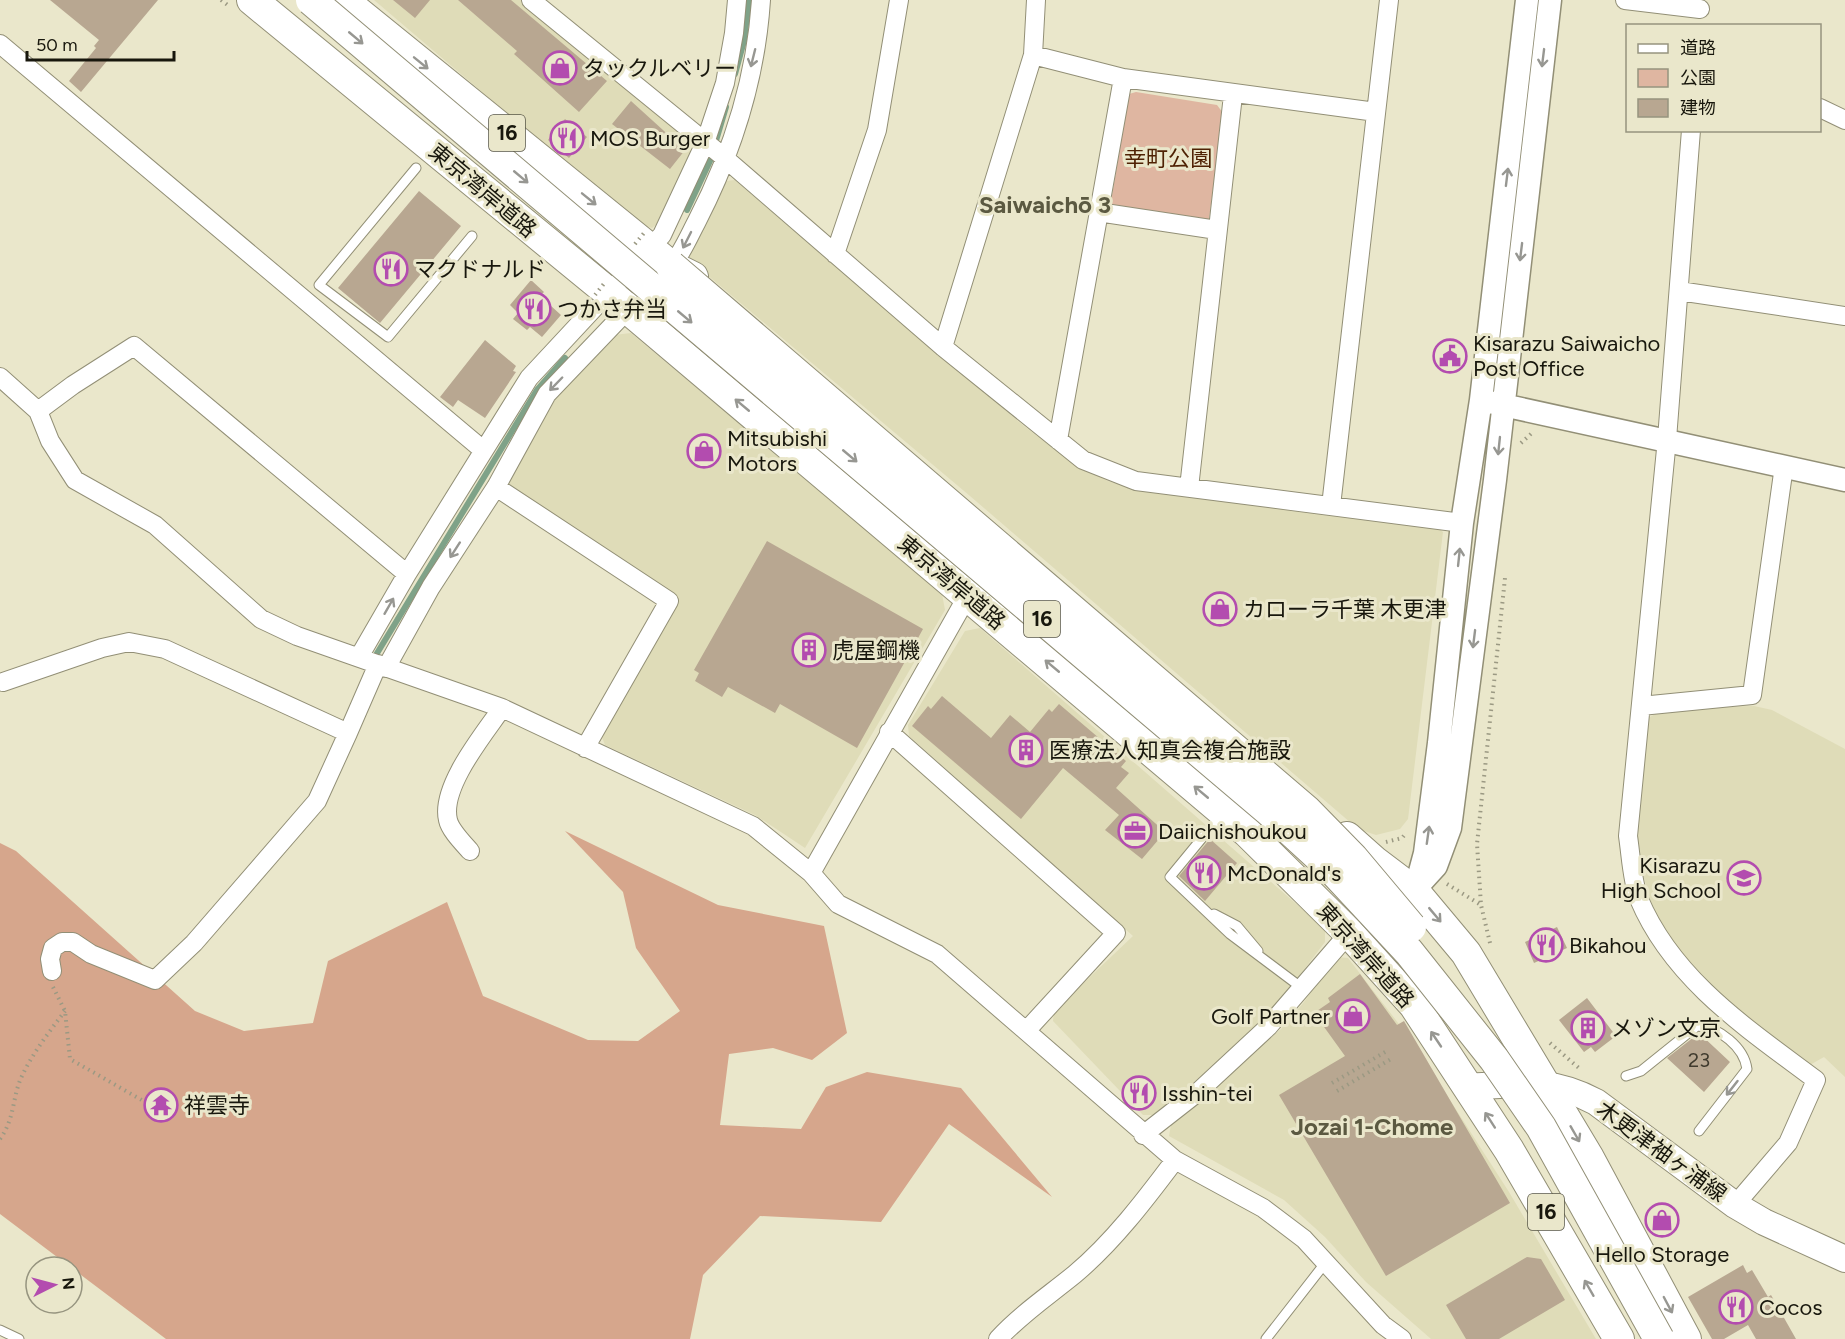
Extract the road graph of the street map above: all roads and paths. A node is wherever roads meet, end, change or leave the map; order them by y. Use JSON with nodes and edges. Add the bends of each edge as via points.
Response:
{"nodes":[{"id":1,"x":252,"y":0,"type":"edge"},
{"id":2,"x":311,"y":0,"type":"edge"},
{"id":3,"x":343,"y":0,"type":"edge"},
{"id":4,"x":531,"y":0,"type":"edge"},
{"id":5,"x":737,"y":0,"type":"edge"},
{"id":6,"x":761,"y":0,"type":"edge"},
{"id":7,"x":899,"y":0,"type":"edge"},
{"id":8,"x":1035,"y":0,"type":"edge"},
{"id":9,"x":1389,"y":0,"type":"edge"},
{"id":10,"x":1527,"y":0,"type":"edge"},
{"id":11,"x":1550,"y":0,"type":"edge"},
{"id":12,"x":1625,"y":0,"type":"edge"},
{"id":13,"x":1700,"y":12,"type":"edge"},
{"id":14,"x":0,"y":44,"type":"edge"},
{"id":15,"x":1033,"y":55,"type":"junction"},
{"id":16,"x":1123,"y":78,"type":"junction"},
{"id":17,"x":1233,"y":95,"type":"junction"},
{"id":18,"x":1821,"y":108,"type":"edge"},
{"id":19,"x":1376,"y":112,"type":"junction"},
{"id":20,"x":1845,"y":120,"type":"edge"},
{"id":21,"x":1691,"y":132,"type":"edge"},
{"id":22,"x":715,"y":151,"type":"junction"},
{"id":23,"x":416,"y":168,"type":"dead end"},
{"id":24,"x":1098,"y":212,"type":"junction"},
{"id":25,"x":1217,"y":230,"type":"junction"},
{"id":26,"x":472,"y":236,"type":"dead end"},
{"id":27,"x":835,"y":254,"type":"junction"},
{"id":28,"x":661,"y":257,"type":"junction"},
{"id":29,"x":1679,"y":291,"type":"junction"},
{"id":30,"x":618,"y":301,"type":"junction"},
{"id":31,"x":1845,"y":316,"type":"edge"},
{"id":32,"x":943,"y":347,"type":"junction"},
{"id":33,"x":0,"y":377,"type":"edge"},
{"id":34,"x":1481,"y":400,"type":"junction"},
{"id":35,"x":1503,"y":405,"type":"junction"},
{"id":36,"x":38,"y":411,"type":"junction"},
{"id":37,"x":1538,"y":429,"type":"dead end"},
{"id":38,"x":1667,"y":439,"type":"junction"},
{"id":39,"x":1058,"y":440,"type":"junction"},
{"id":40,"x":483,"y":450,"type":"junction"},
{"id":41,"x":1519,"y":453,"type":"dead end"},
{"id":42,"x":1784,"y":466,"type":"junction"},
{"id":43,"x":1845,"y":480,"type":"edge"},
{"id":44,"x":496,"y":487,"type":"junction"},
{"id":45,"x":1189,"y":488,"type":"junction"},
{"id":46,"x":1331,"y":506,"type":"junction"},
{"id":47,"x":1462,"y":523,"type":"junction"},
{"id":48,"x":1506,"y":570,"type":"dead end"},
{"id":49,"x":407,"y":574,"type":"junction"},
{"id":50,"x":968,"y":595,"type":"junction"},
{"id":51,"x":360,"y":657,"type":"junction"},
{"id":52,"x":382,"y":666,"type":"junction"},
{"id":53,"x":3,"y":682,"type":"dead end"},
{"id":54,"x":1641,"y":706,"type":"junction"},
{"id":55,"x":502,"y":708,"type":"junction"},
{"id":56,"x":889,"y":732,"type":"junction"},
{"id":57,"x":348,"y":733,"type":"junction"},
{"id":58,"x":585,"y":748,"type":"junction"},
{"id":59,"x":1223,"y":812,"type":"junction"},
{"id":60,"x":1413,"y":826,"type":"dead end"},
{"id":61,"x":1380,"y":843,"type":"dead end"},
{"id":62,"x":470,"y":851,"type":"dead end"},
{"id":63,"x":1218,"y":869,"type":"dead end"},
{"id":64,"x":811,"y":873,"type":"junction"},
{"id":65,"x":1207,"y":882,"type":"dead end"},
{"id":66,"x":1415,"y":892,"type":"junction"},
{"id":67,"x":1348,"y":933,"type":"junction"},
{"id":68,"x":1492,"y":949,"type":"dead end"},
{"id":69,"x":52,"y":971,"type":"joint"},
{"id":70,"x":1302,"y":988,"type":"junction"},
{"id":71,"x":1444,"y":996,"type":"junction"},
{"id":72,"x":65,"y":1011,"type":"junction"},
{"id":73,"x":1026,"y":1030,"type":"junction"},
{"id":74,"x":1546,"y":1039,"type":"dead end"},
{"id":75,"x":1387,"y":1051,"type":"dead end"},
{"id":76,"x":1391,"y":1059,"type":"dead end"},
{"id":77,"x":1589,"y":1076,"type":"dead end"},
{"id":78,"x":1626,"y":1076,"type":"dead end"},
{"id":79,"x":1332,"y":1083,"type":"dead end"},
{"id":80,"x":1546,"y":1083,"type":"junction"},
{"id":81,"x":1469,"y":1087,"type":"junction"},
{"id":82,"x":1336,"y":1091,"type":"dead end"},
{"id":83,"x":147,"y":1103,"type":"dead end"},
{"id":84,"x":1699,"y":1131,"type":"dead end"},
{"id":85,"x":1143,"y":1135,"type":"junction"},
{"id":86,"x":0,"y":1139,"type":"edge"},
{"id":87,"x":1175,"y":1160,"type":"junction"},
{"id":88,"x":1736,"y":1205,"type":"junction"},
{"id":89,"x":1845,"y":1259,"type":"edge"},
{"id":90,"x":1326,"y":1262,"type":"junction"},
{"id":91,"x":0,"y":1330,"type":"edge"},
{"id":92,"x":19,"y":1339,"type":"edge"},
{"id":93,"x":998,"y":1339,"type":"edge"},
{"id":94,"x":1266,"y":1339,"type":"edge"},
{"id":95,"x":1402,"y":1339,"type":"edge"},
{"id":96,"x":1618,"y":1339,"type":"edge"},
{"id":97,"x":1659,"y":1339,"type":"edge"},
{"id":98,"x":1686,"y":1339,"type":"edge"}],
"edges":[{"from":1,"to":30,"type":"highway","name":"東京湾岸道路","number":"16"},
{"from":2,"to":71,"type":"highway","name":"東京湾岸道路","number":"16","one_way":true,"bridge":true,"via":[[1268,810],[1329,866]]},
{"from":3,"to":28,"type":"highway","number":"16","one_way":true},
{"from":4,"to":22,"type":"street"},
{"from":5,"to":22,"type":"street"},
{"from":6,"to":22,"type":"street","one_way":true,"via":[[759,38]]},
{"from":7,"to":27,"type":"street","via":[[877,130]]},
{"from":8,"to":15,"type":"street"},
{"from":9,"to":19,"type":"street"},
{"from":34,"to":10,"type":"street","one_way":true},
{"from":11,"to":35,"type":"street","one_way":true},
{"from":12,"to":13,"type":"street"},
{"from":14,"to":40,"type":"street"},
{"from":15,"to":16,"type":"street"},
{"from":15,"to":32,"type":"street"},
{"from":16,"to":17,"type":"street"},
{"from":16,"to":24,"type":"street"},
{"from":17,"to":19,"type":"street"},
{"from":17,"to":25,"type":"street"},
{"from":18,"to":20,"type":"street"},
{"from":19,"to":46,"type":"street"},
{"from":21,"to":29,"type":"street"},
{"from":22,"to":27,"type":"street"},
{"from":22,"to":28,"type":"street","one_way":true},
{"from":22,"to":28,"type":"street","via":[[662,235]]},
{"from":23,"to":26,"type":"lane","via":[[320,285],[388,337]]},
{"from":24,"to":25,"type":"street"},
{"from":24,"to":39,"type":"street"},
{"from":25,"to":45,"type":"street"},
{"from":27,"to":32,"type":"street"},
{"from":28,"to":30,"type":"street"},
{"from":28,"to":30,"type":"street"},
{"from":28,"to":66,"type":"highway","number":"16","via":[[694,278]]},
{"from":28,"to":71,"type":"highway","number":"16","bridge":true,"via":[[1307,811],[1392,902],[1422,941]]},
{"from":29,"to":31,"type":"street"},
{"from":29,"to":38,"type":"street"},
{"from":30,"to":40,"type":"street","via":[[529,378]]},
{"from":30,"to":44,"type":"street","one_way":true,"via":[[547,394]]},
{"from":50,"to":30,"type":"highway","name":"東京湾岸道路","number":"16","one_way":true},
{"from":32,"to":39,"type":"street"},
{"from":33,"to":36,"type":"street"},
{"from":34,"to":35,"type":"street"},
{"from":34,"to":47,"type":"street"},
{"from":35,"to":38,"type":"street"},
{"from":35,"to":66,"type":"street","one_way":true,"via":[[1450,828],[1436,866]]},
{"from":36,"to":49,"type":"street","via":[[134,346]]},
{"from":36,"to":51,"type":"street","via":[[50,441],[75,480],[154,525],[261,619]]},
{"from":37,"to":41,"type":"path","via":[[1521,441]]},
{"from":38,"to":42,"type":"street"},
{"from":38,"to":54,"type":"street"},
{"from":39,"to":45,"type":"street","via":[[1083,460],[1109,472],[1136,481]]},
{"from":40,"to":49,"type":"street"},
{"from":42,"to":43,"type":"street"},
{"from":42,"to":54,"type":"street","via":[[1752,695]]},
{"from":44,"to":52,"type":"street","one_way":true},
{"from":44,"to":58,"type":"street","via":[[669,602]]},
{"from":45,"to":46,"type":"street"},
{"from":46,"to":47,"type":"street"},
{"from":66,"to":47,"type":"street","one_way":true,"via":[[1430,820]]},
{"from":48,"to":68,"type":"path","via":[[1477,844],[1481,905]]},
{"from":51,"to":49,"type":"street","one_way":true},
{"from":50,"to":56,"type":"street"},
{"from":59,"to":50,"type":"highway","name":"東京湾岸道路","number":"16","one_way":true},
{"from":51,"to":52,"type":"street"},
{"from":52,"to":55,"type":"street"},
{"from":52,"to":57,"type":"street"},
{"from":53,"to":57,"type":"street","via":[[129,642],[165,649]]},
{"from":54,"to":88,"type":"street","via":[[1628,836],[1638,897],[1661,941],[1690,976],[1725,1011],[1815,1080],[1788,1143]]},
{"from":55,"to":58,"type":"street"},
{"from":55,"to":62,"type":"street","via":[[467,759],[449,795],[448,821]]},
{"from":56,"to":64,"type":"street"},
{"from":56,"to":73,"type":"street","via":[[1116,933]]},
{"from":57,"to":69,"type":"street","via":[[317,801],[194,943],[155,980],[91,954],[74,942],[62,942],[53,948]]},
{"from":58,"to":64,"type":"street","via":[[753,826]]},
{"from":59,"to":67,"type":"highway","name":"東京湾岸道路","number":"16"},
{"from":59,"to":70,"type":"lane","via":[[1170,877],[1230,934]]},
{"from":60,"to":61,"type":"path","via":[[1401,838]]},
{"from":63,"to":65,"type":"path"},
{"from":64,"to":73,"type":"street","via":[[838,904],[937,954]]},
{"from":66,"to":67,"type":"street","via":[[1386,916]]},
{"from":66,"to":80,"type":"highway","number":"16","one_way":true,"via":[[1466,953]]},
{"from":67,"to":70,"type":"street"},
{"from":81,"to":67,"type":"highway","name":"東京湾岸道路","number":"16","one_way":true,"via":[[1414,1005]]},
{"from":69,"to":72,"type":"path","via":[[54,992]]},
{"from":70,"to":85,"type":"street","via":[[1268,1027],[1198,1092]]},
{"from":71,"to":97,"type":"highway","name":"東京湾岸道路","number":"16","bridge":true,"via":[[1541,1127]]},
{"from":72,"to":83,"type":"path","via":[[70,1059]]},
{"from":72,"to":86,"type":"path","via":[[20,1080],[10,1125]]},
{"from":73,"to":85,"type":"street"},
{"from":74,"to":77,"type":"path"},
{"from":75,"to":79,"type":"path"},
{"from":76,"to":82,"type":"path"},
{"from":78,"to":84,"type":"lane","one_way":true,"via":[[1641,1071],[1697,1026],[1710,1027],[1741,1051],[1747,1069]]},
{"from":80,"to":81,"type":"main road","name":"木更津袖ヶ浦線"},
{"from":80,"to":88,"type":"main road","name":"木更津袖ヶ浦線","via":[[1596,1102]]},
{"from":80,"to":98,"type":"highway","number":"16","one_way":true},
{"from":96,"to":81,"type":"highway","name":"東京湾岸道路","number":"16","one_way":true},
{"from":85,"to":87,"type":"street"},
{"from":87,"to":90,"type":"street","via":[[1263,1208],[1304,1239]]},
{"from":87,"to":93,"type":"street","via":[[1140,1208],[1076,1273],[1020,1316]]},
{"from":88,"to":89,"type":"main road","name":"木更津袖ヶ浦線"},
{"from":90,"to":94,"type":"lane"},
{"from":90,"to":95,"type":"street","via":[[1383,1325]]},
{"from":91,"to":92,"type":"lane"}]}
